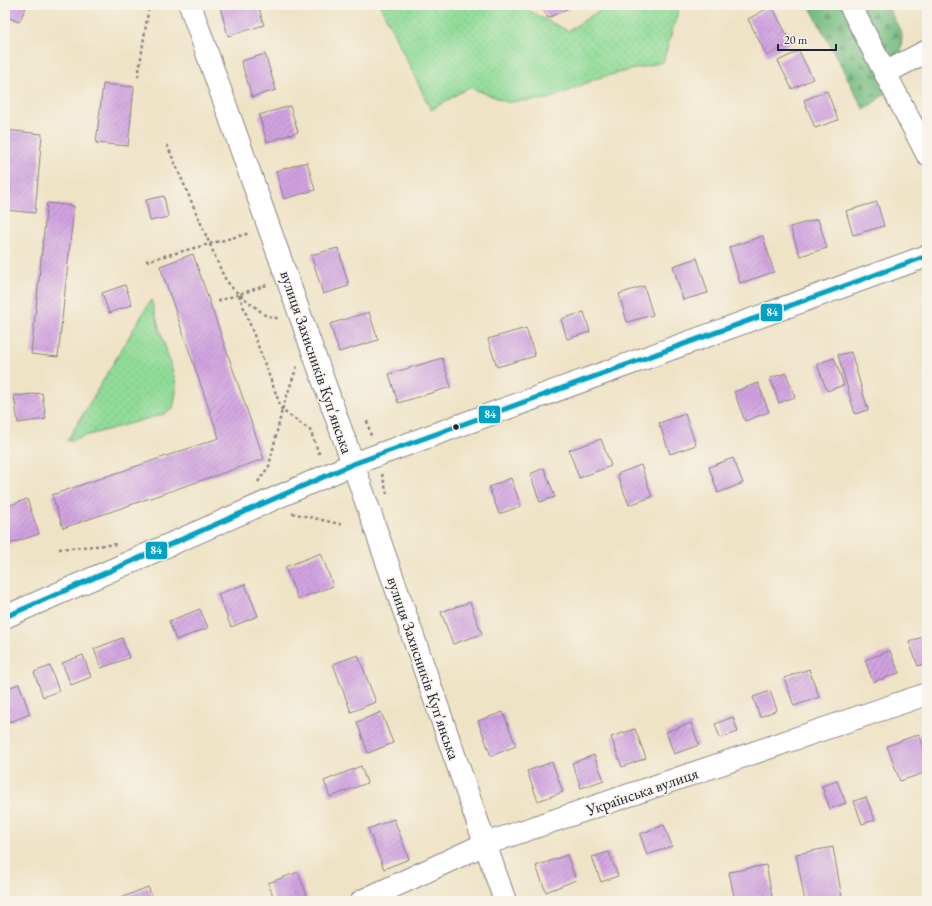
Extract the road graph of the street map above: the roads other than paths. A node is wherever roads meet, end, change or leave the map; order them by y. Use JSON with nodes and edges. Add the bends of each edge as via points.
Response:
{"nodes":[{"id":1,"x":190,"y":5,"type":"edge"},
{"id":2,"x":850,"y":5,"type":"edge"},
{"id":3,"x":927,"y":51,"type":"edge"},
{"id":4,"x":885,"y":73,"type":"junction"},
{"id":5,"x":927,"y":154,"type":"edge"},
{"id":6,"x":927,"y":256,"type":"edge"},
{"id":7,"x":353,"y":464,"type":"junction"},
{"id":8,"x":5,"y":617,"type":"edge"},
{"id":9,"x":927,"y":694,"type":"edge"},
{"id":10,"x":485,"y":844,"type":"junction"},
{"id":11,"x":362,"y":901,"type":"edge"},
{"id":12,"x":505,"y":901,"type":"edge"}],
"edges":[{"from":1,"to":7,"type":"main road","name":"вулиця Захисників Куп'янська"},
{"from":2,"to":4,"type":"main road"},
{"from":3,"to":4,"type":"main road"},
{"from":4,"to":5,"type":"main road"},
{"from":6,"to":7,"type":"main road"},
{"from":7,"to":8,"type":"main road"},
{"from":7,"to":10,"type":"main road","name":"вулиця Захисників Куп'янська"},
{"from":9,"to":10,"type":"main road","name":"Українська вулиця"},
{"from":10,"to":11,"type":"main road","name":"Українська вулиця"},
{"from":10,"to":12,"type":"main road","name":"вулиця Захисників Куп'янська"}]}
